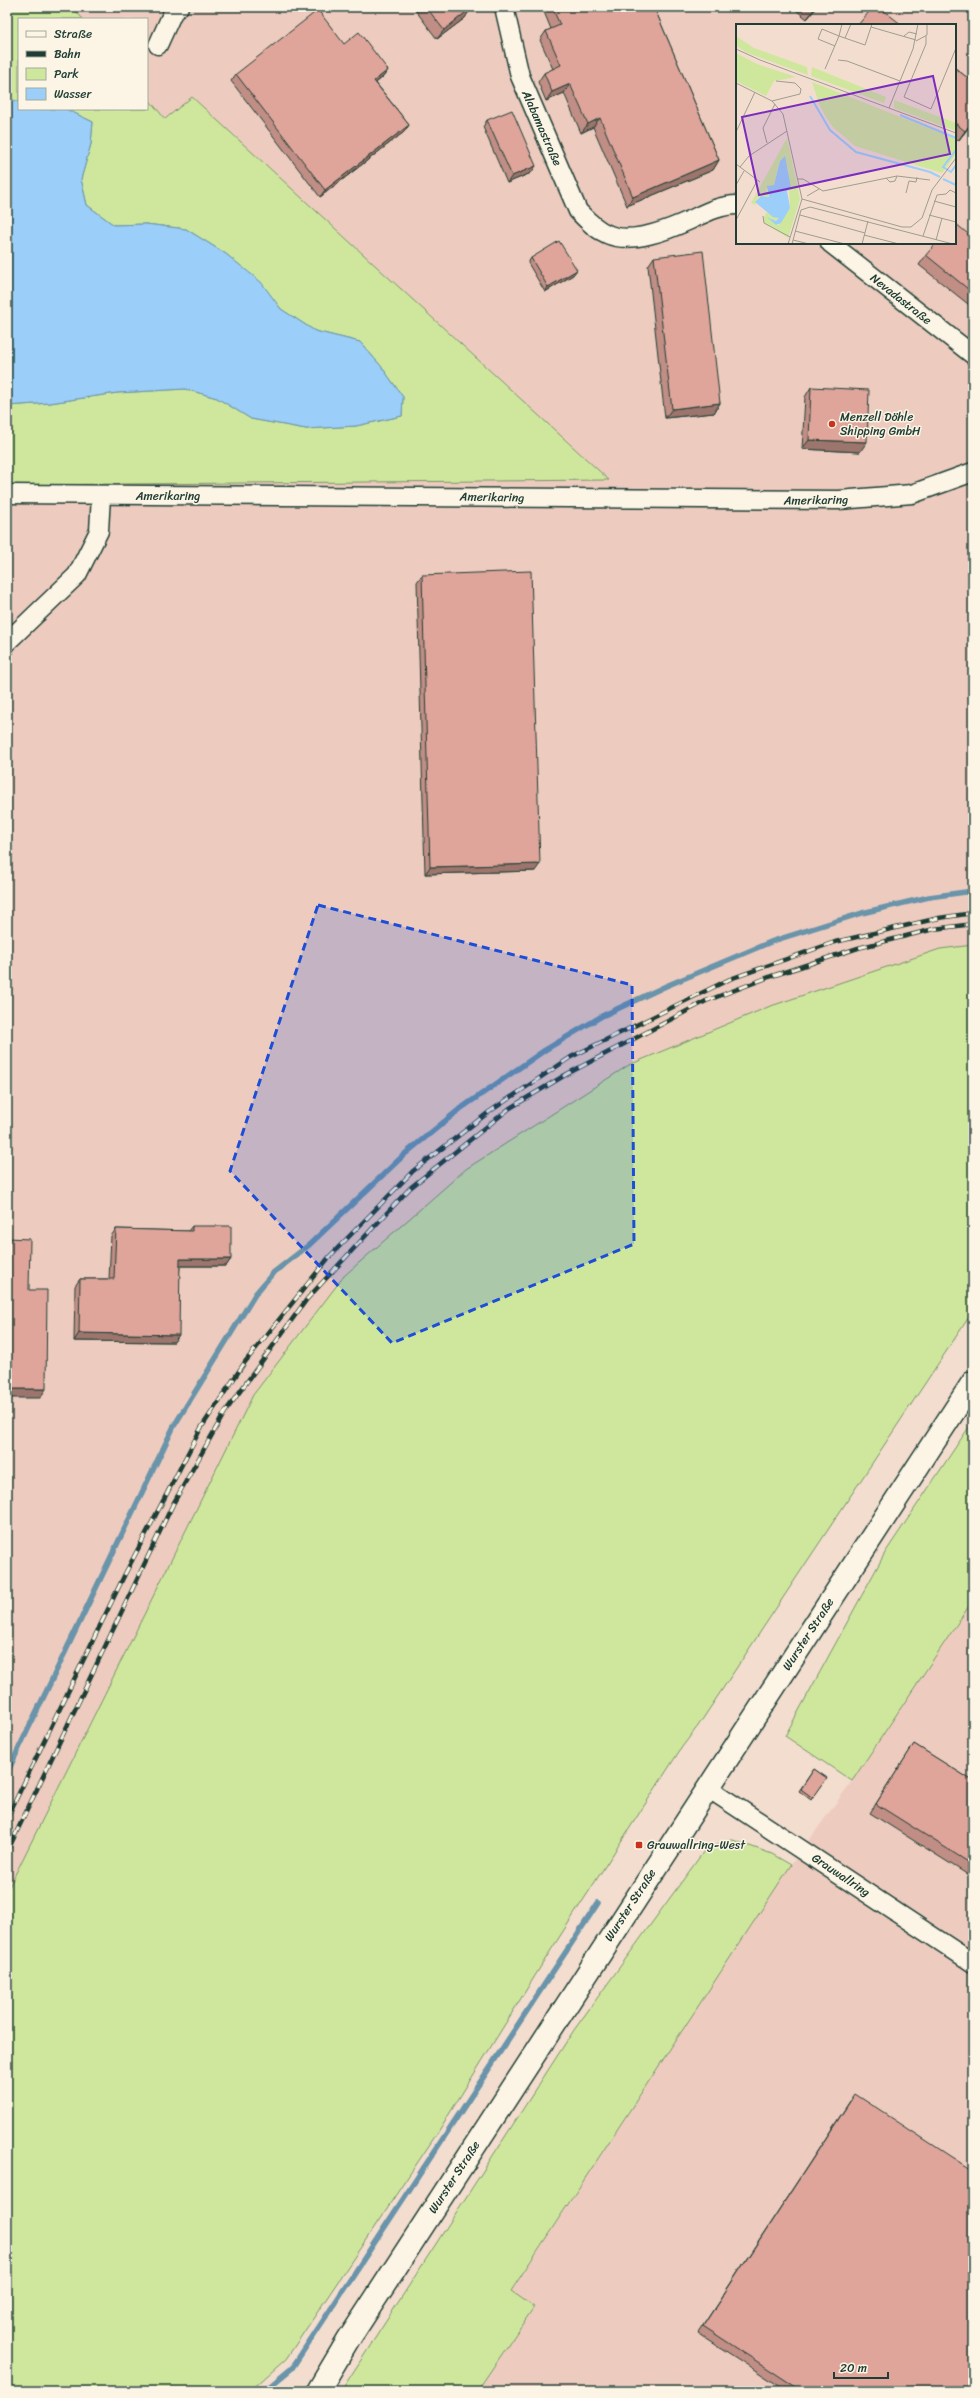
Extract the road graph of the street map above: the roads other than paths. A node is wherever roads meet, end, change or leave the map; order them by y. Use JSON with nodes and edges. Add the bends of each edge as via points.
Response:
{"nodes":[{"id":1,"x":179,"y":7,"type":"edge"},
{"id":2,"x":504,"y":7,"type":"edge"},
{"id":3,"x":158,"y":45,"type":"dead end"},
{"id":4,"x":736,"y":205,"type":"edge"},
{"id":5,"x":831,"y":244,"type":"edge"},
{"id":6,"x":973,"y":355,"type":"edge"},
{"id":7,"x":973,"y":472,"type":"edge"},
{"id":8,"x":7,"y":494,"type":"edge"},
{"id":9,"x":101,"y":496,"type":"junction"},
{"id":10,"x":7,"y":642,"type":"edge"},
{"id":11,"x":973,"y":1382,"type":"edge"},
{"id":12,"x":708,"y":1788,"type":"junction"},
{"id":13,"x":973,"y":1963,"type":"edge"},
{"id":14,"x":318,"y":2391,"type":"edge"}],
"edges":[{"from":1,"to":3,"type":"street","via":[[172,12]]},
{"from":2,"to":4,"type":"street","name":"Alabamastraße","via":[[520,76],[578,211],[590,224],[607,235],[627,238],[676,226],[714,209]]},
{"from":5,"to":6,"type":"street","name":"Nevadastraße"},
{"from":7,"to":9,"type":"street","name":"Amerikaring","via":[[912,494],[839,500]]},
{"from":8,"to":9,"type":"street","name":"Amerikaring"},
{"from":9,"to":10,"type":"street","via":[[99,532],[77,575]]},
{"from":11,"to":12,"type":"main road","name":"Wurster Straße"},
{"from":12,"to":13,"type":"street","name":"Grauwallring"},
{"from":12,"to":14,"type":"main road","name":"Wurster Straße","via":[[349,2339]]}]}
